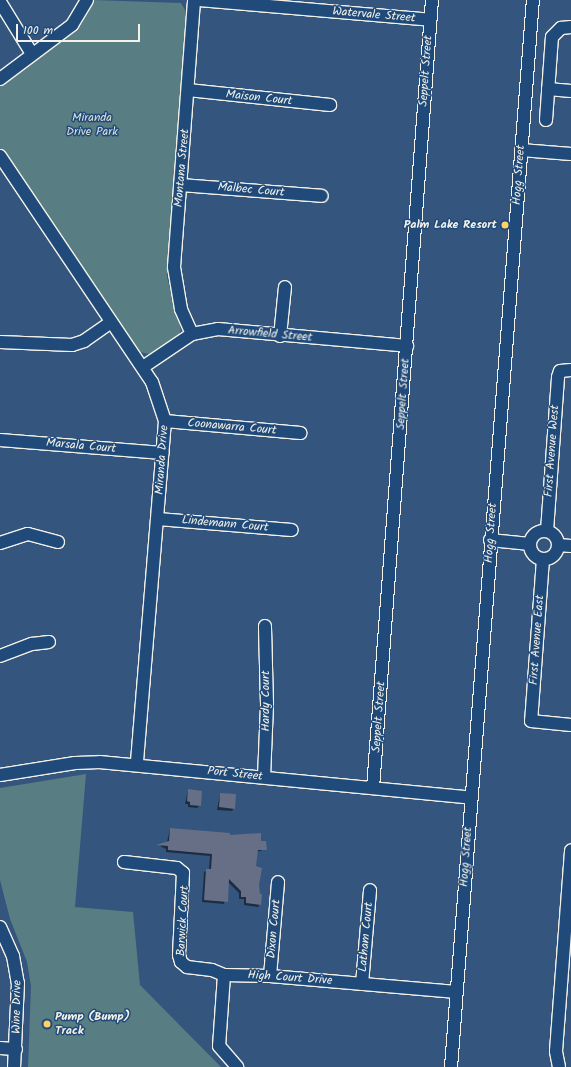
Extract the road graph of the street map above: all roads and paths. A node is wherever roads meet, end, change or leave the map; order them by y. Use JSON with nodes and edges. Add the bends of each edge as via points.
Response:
{"nodes":[{"id":1,"x":87,"y":0,"type":"edge"},
{"id":2,"x":194,"y":0,"type":"edge"},
{"id":3,"x":199,"y":0,"type":"edge"},
{"id":4,"x":432,"y":0,"type":"edge"},
{"id":5,"x":533,"y":0,"type":"edge"},
{"id":6,"x":0,"y":2,"type":"edge"},
{"id":7,"x":430,"y":20,"type":"junction"},
{"id":8,"x":571,"y":27,"type":"edge"},
{"id":9,"x":32,"y":54,"type":"junction"},
{"id":10,"x":0,"y":79,"type":"edge"},
{"id":11,"x":548,"y":89,"type":"junction"},
{"id":12,"x":188,"y":90,"type":"junction"},
{"id":13,"x":571,"y":91,"type":"edge"},
{"id":14,"x":330,"y":105,"type":"dead end"},
{"id":15,"x":546,"y":120,"type":"dead end"},
{"id":16,"x":521,"y":150,"type":"junction"},
{"id":17,"x":571,"y":154,"type":"edge"},
{"id":18,"x":0,"y":156,"type":"edge"},
{"id":19,"x":180,"y":184,"type":"junction"},
{"id":20,"x":322,"y":196,"type":"dead end"},
{"id":21,"x":286,"y":287,"type":"dead end"},
{"id":22,"x":111,"y":322,"type":"junction"},
{"id":23,"x":192,"y":334,"type":"junction"},
{"id":24,"x":280,"y":336,"type":"junction"},
{"id":25,"x":0,"y":342,"type":"edge"},
{"id":26,"x":407,"y":346,"type":"junction"},
{"id":27,"x":143,"y":367,"type":"junction"},
{"id":28,"x":565,"y":370,"type":"edge"},
{"id":29,"x":165,"y":421,"type":"junction"},
{"id":30,"x":300,"y":433,"type":"dead end"},
{"id":31,"x":0,"y":440,"type":"edge"},
{"id":32,"x":162,"y":453,"type":"junction"},
{"id":33,"x":158,"y":518,"type":"junction"},
{"id":34,"x":292,"y":530,"type":"dead end"},
{"id":35,"x":547,"y":532,"type":"junction"},
{"id":36,"x":490,"y":540,"type":"junction"},
{"id":37,"x":58,"y":542,"type":"dead end"},
{"id":38,"x":0,"y":543,"type":"edge"},
{"id":39,"x":530,"y":544,"type":"junction"},
{"id":40,"x":558,"y":545,"type":"junction"},
{"id":41,"x":571,"y":546,"type":"edge"},
{"id":42,"x":543,"y":559,"type":"junction"},
{"id":43,"x":265,"y":626,"type":"dead end"},
{"id":44,"x":50,"y":642,"type":"dead end"},
{"id":45,"x":0,"y":656,"type":"edge"},
{"id":46,"x":571,"y":725,"type":"edge"},
{"id":47,"x":137,"y":764,"type":"junction"},
{"id":48,"x":0,"y":774,"type":"edge"},
{"id":49,"x":264,"y":777,"type":"junction"},
{"id":50,"x":373,"y":788,"type":"junction"},
{"id":51,"x":471,"y":798,"type":"junction"},
{"id":52,"x":571,"y":851,"type":"edge"},
{"id":53,"x":124,"y":862,"type":"dead end"},
{"id":54,"x":278,"y":882,"type":"dead end"},
{"id":55,"x":370,"y":890,"type":"dead end"},
{"id":56,"x":0,"y":927,"type":"edge"},
{"id":57,"x":224,"y":975,"type":"junction"},
{"id":58,"x":270,"y":976,"type":"junction"},
{"id":59,"x":362,"y":984,"type":"junction"},
{"id":60,"x":456,"y":992,"type":"junction"},
{"id":61,"x":0,"y":1048,"type":"edge"},
{"id":62,"x":16,"y":1049,"type":"junction"},
{"id":63,"x":14,"y":1067,"type":"edge"},
{"id":64,"x":237,"y":1067,"type":"edge"},
{"id":65,"x":451,"y":1067,"type":"edge"},
{"id":66,"x":559,"y":1067,"type":"edge"}],
"edges":[{"from":1,"to":9,"type":"street","via":[[72,25]]},
{"from":2,"to":12,"type":"street","name":"Montana Street"},
{"from":3,"to":7,"type":"street","name":"Watervale Street"},
{"from":4,"to":7,"type":"street","name":"Seppelt Street"},
{"from":5,"to":16,"type":"street","name":"Hogg Street"},
{"from":6,"to":9,"type":"street"},
{"from":7,"to":26,"type":"street","name":"Seppelt Street"},
{"from":8,"to":11,"type":"street","via":[[556,31],[551,41]]},
{"from":9,"to":10,"type":"street"},
{"from":11,"to":13,"type":"street"},
{"from":11,"to":15,"type":"street"},
{"from":12,"to":14,"type":"street","name":"Maison Court"},
{"from":12,"to":19,"type":"street","name":"Montana Street"},
{"from":16,"to":17,"type":"street"},
{"from":16,"to":36,"type":"street","name":"Hogg Street"},
{"from":18,"to":22,"type":"street","name":"Miranda Drive"},
{"from":19,"to":20,"type":"street","name":"Malbec Court"},
{"from":19,"to":23,"type":"street","name":"Montana Street","via":[[174,267],[181,309]]},
{"from":21,"to":24,"type":"street"},
{"from":22,"to":25,"type":"street","via":[[84,341],[72,345]]},
{"from":22,"to":27,"type":"street","name":"Miranda Drive"},
{"from":23,"to":24,"type":"street","name":"Arrowfield Street","via":[[218,329]]},
{"from":23,"to":27,"type":"street","name":"Arrowfield Street"},
{"from":24,"to":26,"type":"street","name":"Arrowfield Street"},
{"from":26,"to":50,"type":"street","name":"Seppelt Street"},
{"from":27,"to":29,"type":"street","name":"Miranda Drive","via":[[152,382]]},
{"from":28,"to":35,"type":"street","name":"First Avenue West"},
{"from":29,"to":30,"type":"street","name":"Coonawarra Court"},
{"from":29,"to":32,"type":"street","name":"Miranda Drive"},
{"from":31,"to":32,"type":"street","name":"Marsala Court"},
{"from":32,"to":33,"type":"street","name":"Miranda Drive"},
{"from":33,"to":34,"type":"street","name":"Lindemann Court"},
{"from":33,"to":47,"type":"street","name":"Miranda Drive"},
{"from":35,"to":39,"type":"street","via":[[535,534]]},
{"from":35,"to":40,"type":"street","via":[[555,536]]},
{"from":36,"to":39,"type":"street"},
{"from":36,"to":51,"type":"street","name":"Hogg Street"},
{"from":37,"to":38,"type":"street","via":[[28,534]]},
{"from":39,"to":42,"type":"street","via":[[532,553]]},
{"from":40,"to":41,"type":"street"},
{"from":40,"to":42,"type":"street","via":[[553,555]]},
{"from":42,"to":46,"type":"street","name":"First Avenue East","via":[[531,721]]},
{"from":43,"to":49,"type":"street","name":"Hardy Court","via":[[267,704]]},
{"from":44,"to":45,"type":"street","via":[[32,644]]},
{"from":47,"to":48,"type":"street","name":"Port Street","via":[[83,762]]},
{"from":47,"to":49,"type":"street","name":"Port Street"},
{"from":49,"to":50,"type":"street","name":"Port Street"},
{"from":50,"to":51,"type":"street","name":"Port Street"},
{"from":51,"to":60,"type":"street","name":"Hogg Street"},
{"from":52,"to":66,"type":"street","via":[[556,1051]]},
{"from":53,"to":57,"type":"street","name":"Barwick Court","via":[[181,870],[185,877],[181,962],[187,967],[212,970]]},
{"from":54,"to":58,"type":"street","name":"Dixon Court"},
{"from":55,"to":59,"type":"street","name":"Latham Court"},
{"from":56,"to":62,"type":"street","name":"Wine Drive","via":[[13,956],[18,983]]},
{"from":57,"to":58,"type":"street","name":"High Court Drive"},
{"from":57,"to":64,"type":"street","via":[[219,1046]]},
{"from":58,"to":59,"type":"street","name":"High Court Drive"},
{"from":59,"to":60,"type":"street","name":"High Court Drive"},
{"from":60,"to":65,"type":"street","name":"Hogg Street"},
{"from":61,"to":62,"type":"street"},
{"from":62,"to":63,"type":"street","name":"Wine Drive"}]}
